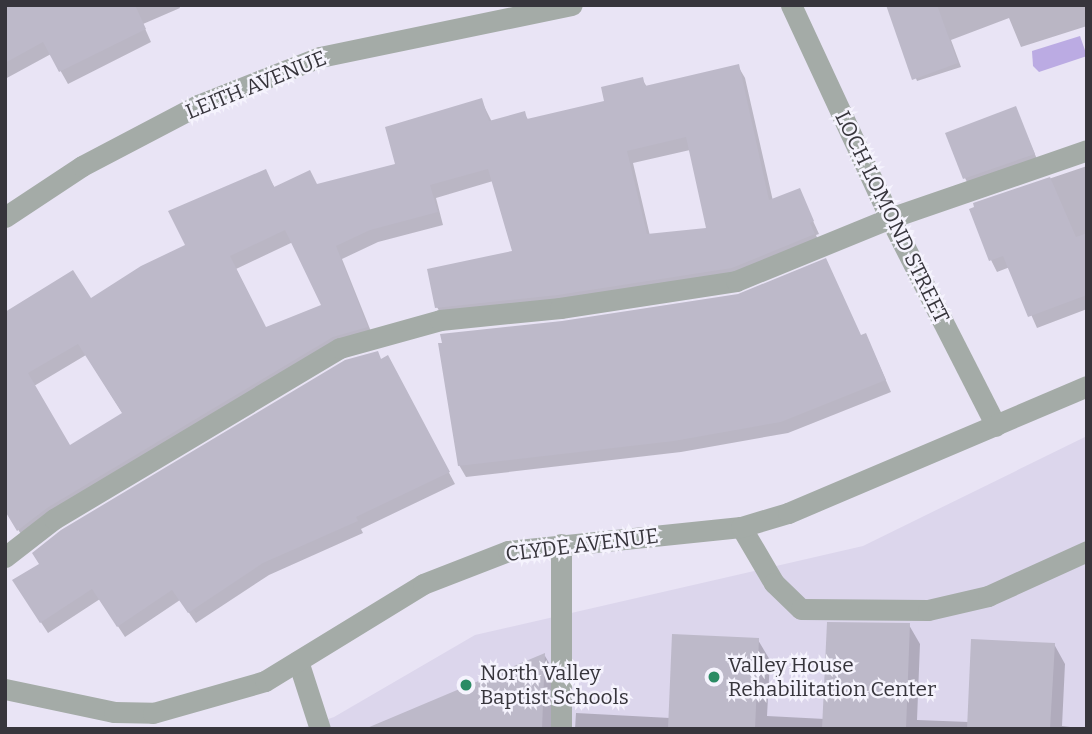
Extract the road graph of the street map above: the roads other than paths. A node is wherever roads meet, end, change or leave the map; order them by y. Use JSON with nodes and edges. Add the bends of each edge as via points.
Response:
{"nodes":[{"id":1,"x":572,"y":5,"type":"edge"},
{"id":2,"x":791,"y":5,"type":"edge"},
{"id":3,"x":1087,"y":150,"type":"edge"},
{"id":4,"x":5,"y":217,"type":"edge"},
{"id":5,"x":890,"y":218,"type":"junction"},
{"id":6,"x":1087,"y":386,"type":"edge"},
{"id":7,"x":996,"y":426,"type":"junction"},
{"id":8,"x":741,"y":527,"type":"junction"},
{"id":9,"x":561,"y":544,"type":"junction"},
{"id":10,"x":1087,"y":551,"type":"edge"},
{"id":11,"x":5,"y":557,"type":"edge"},
{"id":12,"x":298,"y":661,"type":"junction"},
{"id":13,"x":5,"y":689,"type":"edge"},
{"id":14,"x":150,"y":721,"type":"edge"},
{"id":15,"x":320,"y":729,"type":"edge"},
{"id":16,"x":561,"y":729,"type":"edge"}],
"edges":[{"from":1,"to":4,"type":"street","name":"LEITH AVENUE","via":[[320,57],[198,105],[82,166]]},
{"from":2,"to":5,"type":"street","name":"LOCH LOMOND STREET"},
{"from":3,"to":5,"type":"street"},
{"from":5,"to":7,"type":"street","name":"LOCH LOMOND STREET"},
{"from":5,"to":11,"type":"street","via":[[736,281],[560,308],[440,320],[340,348],[54,519]]},
{"from":6,"to":7,"type":"street","name":"CLYDE AVENUE"},
{"from":7,"to":8,"type":"street","name":"CLYDE AVENUE","via":[[788,513]]},
{"from":8,"to":9,"type":"street","name":"CLYDE AVENUE"},
{"from":8,"to":10,"type":"street","via":[[774,583],[801,609],[928,610],[988,596]]},
{"from":9,"to":12,"type":"street","name":"CLYDE AVENUE","via":[[508,551],[423,584]]},
{"from":9,"to":16,"type":"street"},
{"from":12,"to":14,"type":"street","name":"CLYDE AVENUE","via":[[265,681]]},
{"from":12,"to":15,"type":"street"},
{"from":13,"to":14,"type":"street","name":"CLYDE AVENUE"}]}
